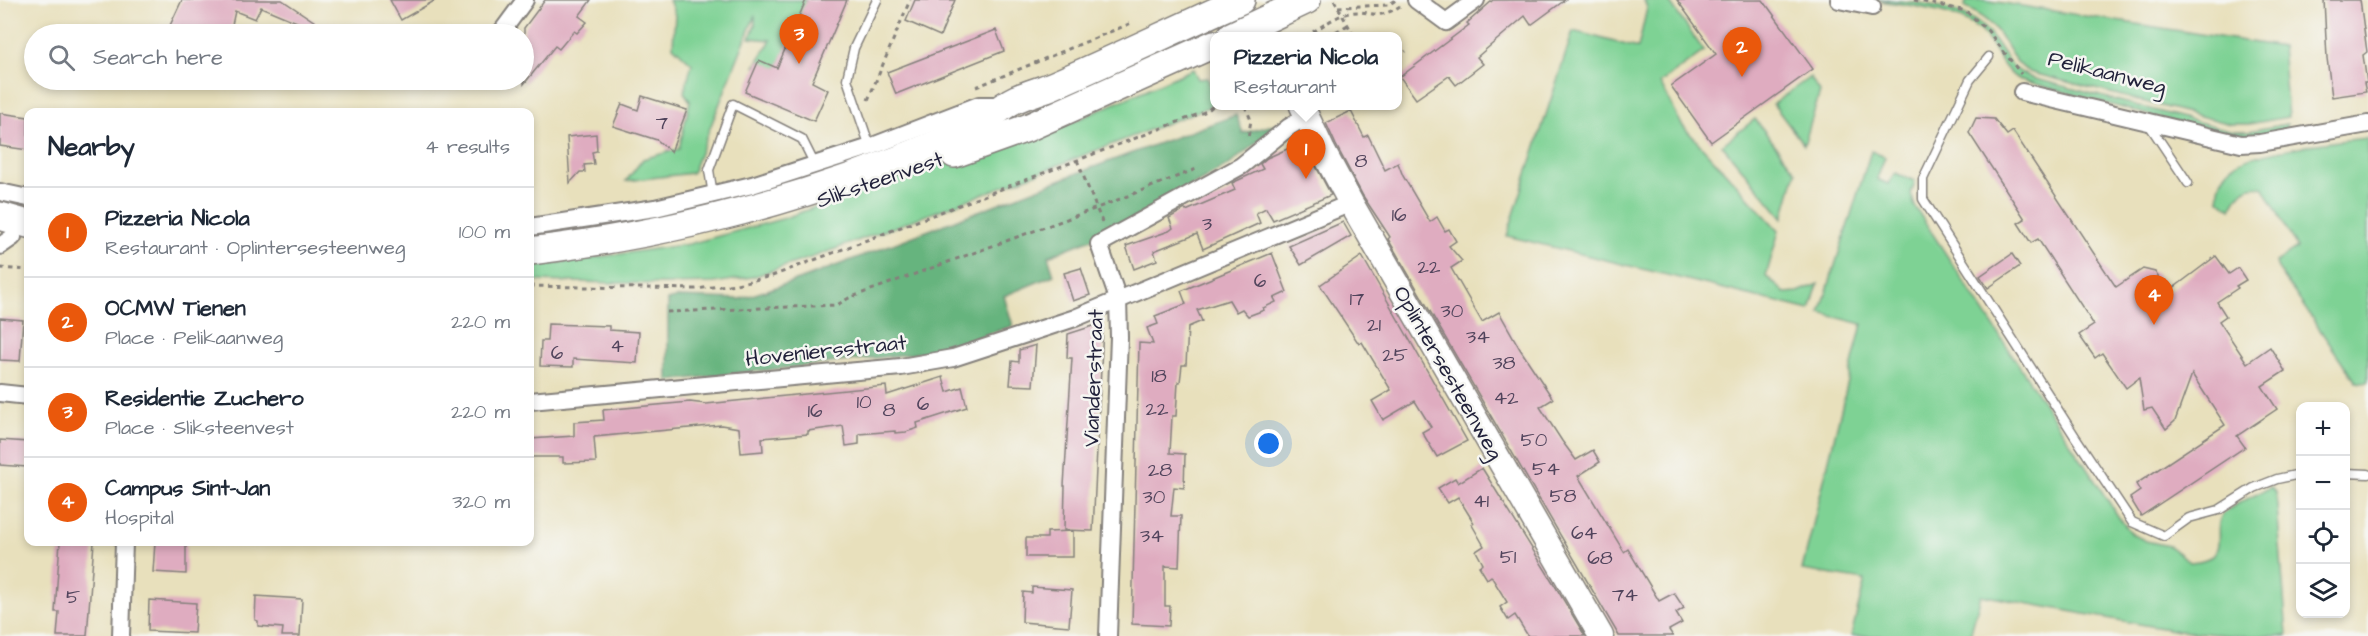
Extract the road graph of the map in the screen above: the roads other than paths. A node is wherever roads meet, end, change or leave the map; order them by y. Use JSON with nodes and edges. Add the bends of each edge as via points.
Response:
{"nodes":[{"id":1,"x":525,"y":0,"type":"edge"},
{"id":2,"x":876,"y":0,"type":"edge"},
{"id":3,"x":1241,"y":0,"type":"edge"},
{"id":4,"x":1307,"y":0,"type":"edge"},
{"id":5,"x":1416,"y":0,"type":"edge"},
{"id":6,"x":1476,"y":0,"type":"edge"},
{"id":7,"x":1839,"y":0,"type":"edge"},
{"id":8,"x":1872,"y":7,"type":"dead end"},
{"id":9,"x":1259,"y":20,"type":"edge"},
{"id":10,"x":507,"y":24,"type":"edge"},
{"id":11,"x":1238,"y":32,"type":"edge"},
{"id":12,"x":1210,"y":46,"type":"edge"},
{"id":13,"x":1989,"y":57,"type":"dead end"},
{"id":14,"x":2022,"y":92,"type":"dead end"},
{"id":15,"x":1005,"y":105,"type":"junction"},
{"id":16,"x":1304,"y":111,"type":"edge"},
{"id":17,"x":2148,"y":122,"type":"junction"},
{"id":18,"x":2368,"y":124,"type":"edge"},
{"id":19,"x":870,"y":147,"type":"junction"},
{"id":20,"x":815,"y":166,"type":"junction"},
{"id":21,"x":2188,"y":183,"type":"dead end"},
{"id":22,"x":0,"y":192,"type":"edge"},
{"id":23,"x":713,"y":195,"type":"junction"},
{"id":24,"x":24,"y":197,"type":"edge"},
{"id":25,"x":1351,"y":203,"type":"junction"},
{"id":26,"x":534,"y":226,"type":"edge"},
{"id":27,"x":534,"y":251,"type":"edge"},
{"id":28,"x":534,"y":262,"type":"edge"},
{"id":29,"x":1118,"y":299,"type":"junction"},
{"id":30,"x":0,"y":393,"type":"edge"},
{"id":31,"x":24,"y":396,"type":"edge"},
{"id":32,"x":534,"y":401,"type":"edge"},
{"id":33,"x":2350,"y":473,"type":"edge"},
{"id":34,"x":2368,"y":474,"type":"edge"},
{"id":35,"x":2296,"y":475,"type":"edge"},
{"id":36,"x":124,"y":546,"type":"edge"},
{"id":37,"x":121,"y":636,"type":"edge"},
{"id":38,"x":1108,"y":636,"type":"edge"},
{"id":39,"x":1601,"y":636,"type":"edge"}],
"edges":[{"from":1,"to":10,"type":"street"},
{"from":2,"to":19,"type":"lane","via":[[854,48],[847,79]]},
{"from":3,"to":15,"type":"main road","name":"Sliksteenvest"},
{"from":4,"to":9,"type":"main road"},
{"from":5,"to":6,"type":"street","via":[[1446,22]]},
{"from":7,"to":8,"type":"street"},
{"from":9,"to":11,"type":"main road"},
{"from":12,"to":28,"type":"main road","name":"Sliksteenvest","via":[[1027,128],[795,209],[662,243]]},
{"from":13,"to":35,"type":"lane","via":[[1970,80],[1923,179],[1923,199],[2132,522],[2164,536],[2189,518],[2219,510],[2254,488]]},
{"from":14,"to":17,"type":"street","name":"Pelikaanweg"},
{"from":15,"to":19,"type":"street","name":"Sliksteenvest","via":[[979,105]]},
{"from":15,"to":27,"type":"main road","name":"Sliksteenvest","via":[[978,125],[946,140],[787,200],[671,229]]},
{"from":16,"to":25,"type":"street","name":"Oplintersesteenweg"},
{"from":16,"to":29,"type":"street","via":[[1241,166],[1099,244]]},
{"from":17,"to":18,"type":"street","name":"Pelikaanweg","via":[[2241,144]]},
{"from":17,"to":21,"type":"lane"},
{"from":19,"to":20,"type":"street","name":"Sliksteenvest"},
{"from":20,"to":23,"type":"street","name":"Sliksteenvest"},
{"from":20,"to":23,"type":"lane","via":[[802,139],[733,104],[708,170]]},
{"from":22,"to":24,"type":"street"},
{"from":23,"to":26,"type":"street","name":"Sliksteenvest"},
{"from":25,"to":29,"type":"street","name":"Vianderstraat"},
{"from":25,"to":39,"type":"street","name":"Oplintersesteenweg"},
{"from":29,"to":32,"type":"street","name":"Hoveniersstraat","via":[[1075,318],[953,358],[901,368]]},
{"from":29,"to":38,"type":"street","name":"Vianderstraat"},
{"from":30,"to":31,"type":"street"},
{"from":33,"to":34,"type":"lane"},
{"from":36,"to":37,"type":"street"}]}
